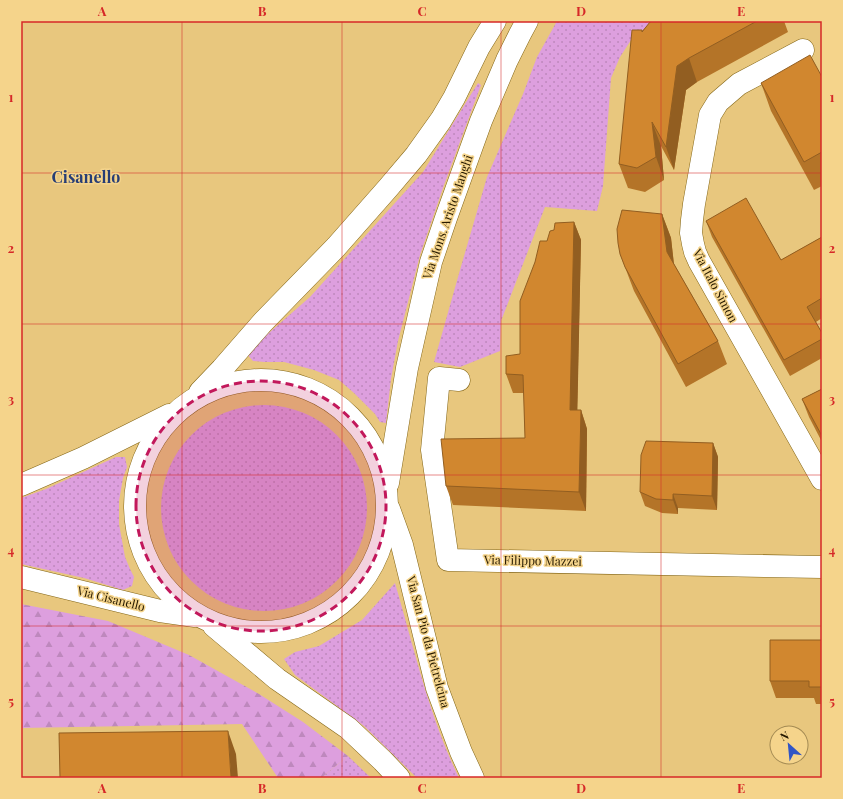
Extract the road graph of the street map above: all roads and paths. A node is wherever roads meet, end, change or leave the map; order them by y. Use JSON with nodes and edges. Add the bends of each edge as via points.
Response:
{"nodes":[{"id":1,"x":495,"y":21,"type":"edge"},
{"id":2,"x":527,"y":21,"type":"edge"},
{"id":3,"x":803,"y":50,"type":"dead end"},
{"id":4,"x":459,"y":380,"type":"dead end"},
{"id":5,"x":186,"y":405,"type":"junction"},
{"id":6,"x":822,"y":479,"type":"edge"},
{"id":7,"x":21,"y":485,"type":"edge"},
{"id":8,"x":387,"y":498,"type":"junction"},
{"id":9,"x":822,"y":567,"type":"edge"},
{"id":10,"x":21,"y":577,"type":"edge"},
{"id":11,"x":204,"y":619,"type":"junction"},
{"id":12,"x":399,"y":778,"type":"edge"},
{"id":13,"x":473,"y":778,"type":"edge"}],
"edges":[{"from":1,"to":5,"type":"main road","via":[[477,50],[454,98],[416,155],[336,247]]},
{"from":2,"to":8,"type":"main road","name":"Via Mons. Aristo Manghi","via":[[481,121],[431,262],[407,368]]},
{"from":3,"to":6,"type":"main road","name":"Via Italo Simon","via":[[739,84],[718,102],[710,115],[691,233],[699,261]]},
{"from":4,"to":9,"type":"main road","name":"Via Filippo Mazzei","via":[[439,378],[432,450],[448,560]]},
{"from":5,"to":7,"type":"main road","via":[[83,458]]},
{"from":5,"to":8,"type":"main road","via":[[208,392],[234,382],[262,379],[292,384],[318,393],[353,419],[371,443],[382,469]]},
{"from":5,"to":11,"type":"main road","via":[[169,419],[148,450],[138,475],[134,514],[142,550],[154,573],[178,602]]},
{"from":8,"to":11,"type":"main road","name":"Via Mons. Aristo Manghi","via":[[380,550],[363,580],[339,605],[309,623],[275,632],[240,631]]},
{"from":8,"to":13,"type":"main road","name":"Via San Pio da Pietrelcina","via":[[402,545],[437,688]]},
{"from":10,"to":11,"type":"main road","name":"Via Cisanello","via":[[160,611]]},
{"from":11,"to":12,"type":"main road","via":[[277,679],[348,728]]}]}
